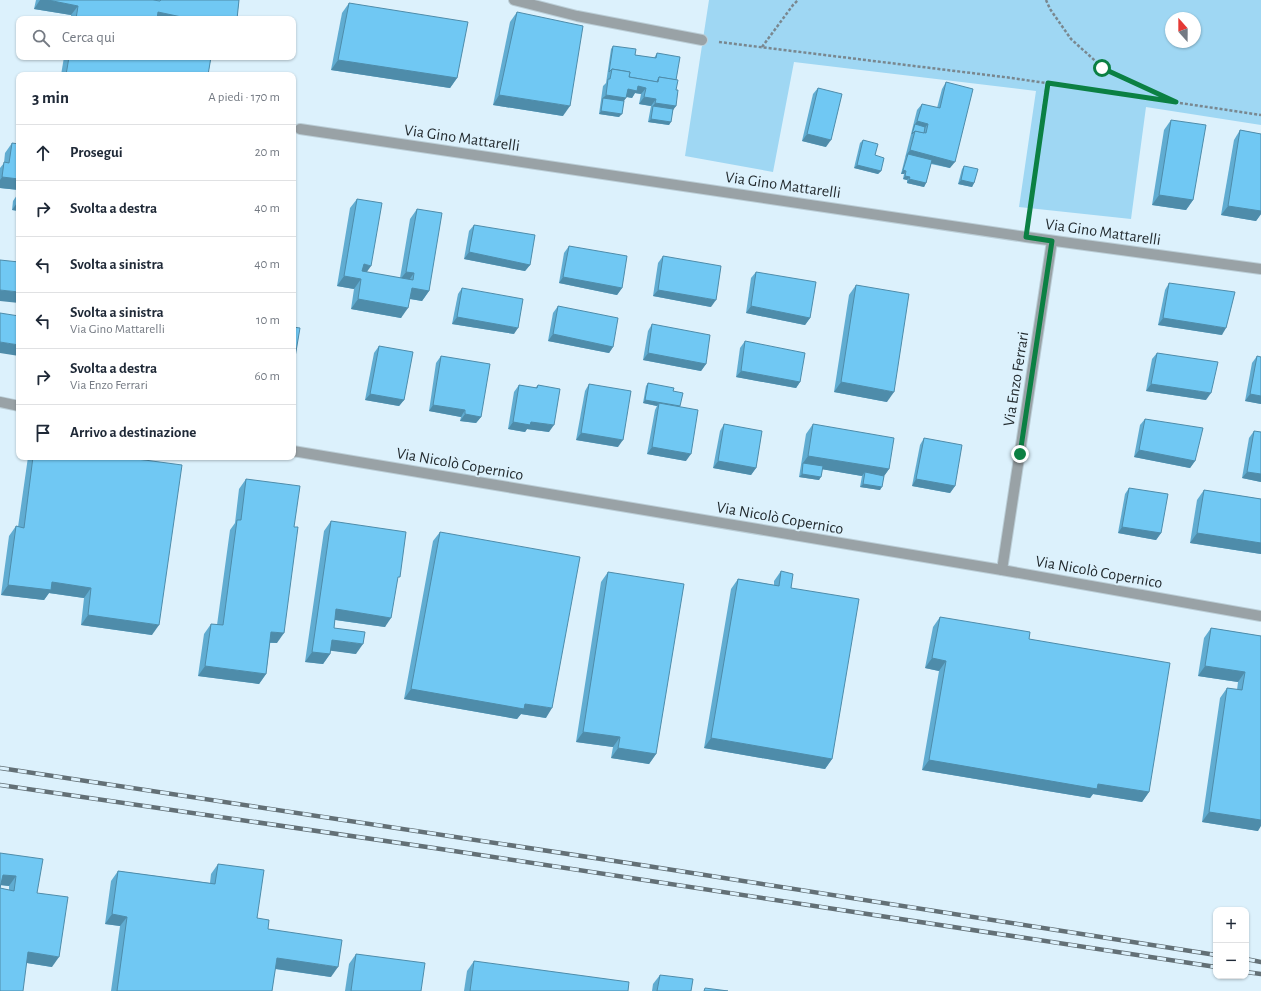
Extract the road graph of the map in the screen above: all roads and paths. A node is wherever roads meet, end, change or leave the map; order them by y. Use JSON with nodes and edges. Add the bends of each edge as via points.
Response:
{"nodes":[{"id":1,"x":514,"y":0,"type":"edge"},
{"id":2,"x":798,"y":0,"type":"edge"},
{"id":3,"x":1046,"y":0,"type":"edge"},
{"id":4,"x":702,"y":40,"type":"joint"},
{"id":5,"x":762,"y":47,"type":"junction"},
{"id":6,"x":1048,"y":83,"type":"junction"},
{"id":7,"x":1176,"y":102,"type":"junction"},
{"id":8,"x":1261,"y":114,"type":"edge"},
{"id":9,"x":300,"y":129,"type":"dead end"},
{"id":10,"x":1026,"y":237,"type":"junction"},
{"id":11,"x":1052,"y":241,"type":"junction"},
{"id":12,"x":1261,"y":269,"type":"edge"},
{"id":13,"x":0,"y":402,"type":"edge"},
{"id":14,"x":16,"y":405,"type":"edge"},
{"id":15,"x":296,"y":452,"type":"edge"},
{"id":16,"x":1002,"y":570,"type":"junction"},
{"id":17,"x":1261,"y":616,"type":"edge"}],
"edges":[{"from":1,"to":4,"type":"street","via":[[577,16]]},
{"from":2,"to":5,"type":"path"},
{"from":3,"to":7,"type":"path","via":[[1071,39],[1102,68]]},
{"from":4,"to":5,"type":"path"},
{"from":5,"to":6,"type":"path"},
{"from":6,"to":7,"type":"path"},
{"from":6,"to":10,"type":"path"},
{"from":7,"to":8,"type":"path"},
{"from":9,"to":10,"type":"street","name":"Via Gino Mattarelli"},
{"from":10,"to":11,"type":"street","name":"Via Gino Mattarelli"},
{"from":11,"to":12,"type":"street","name":"Via Gino Mattarelli"},
{"from":11,"to":16,"type":"street","name":"Via Enzo Ferrari"},
{"from":13,"to":14,"type":"street"},
{"from":15,"to":16,"type":"street","name":"Via Nicolò Copernico"},
{"from":16,"to":17,"type":"street","name":"Via Nicolò Copernico"}]}
